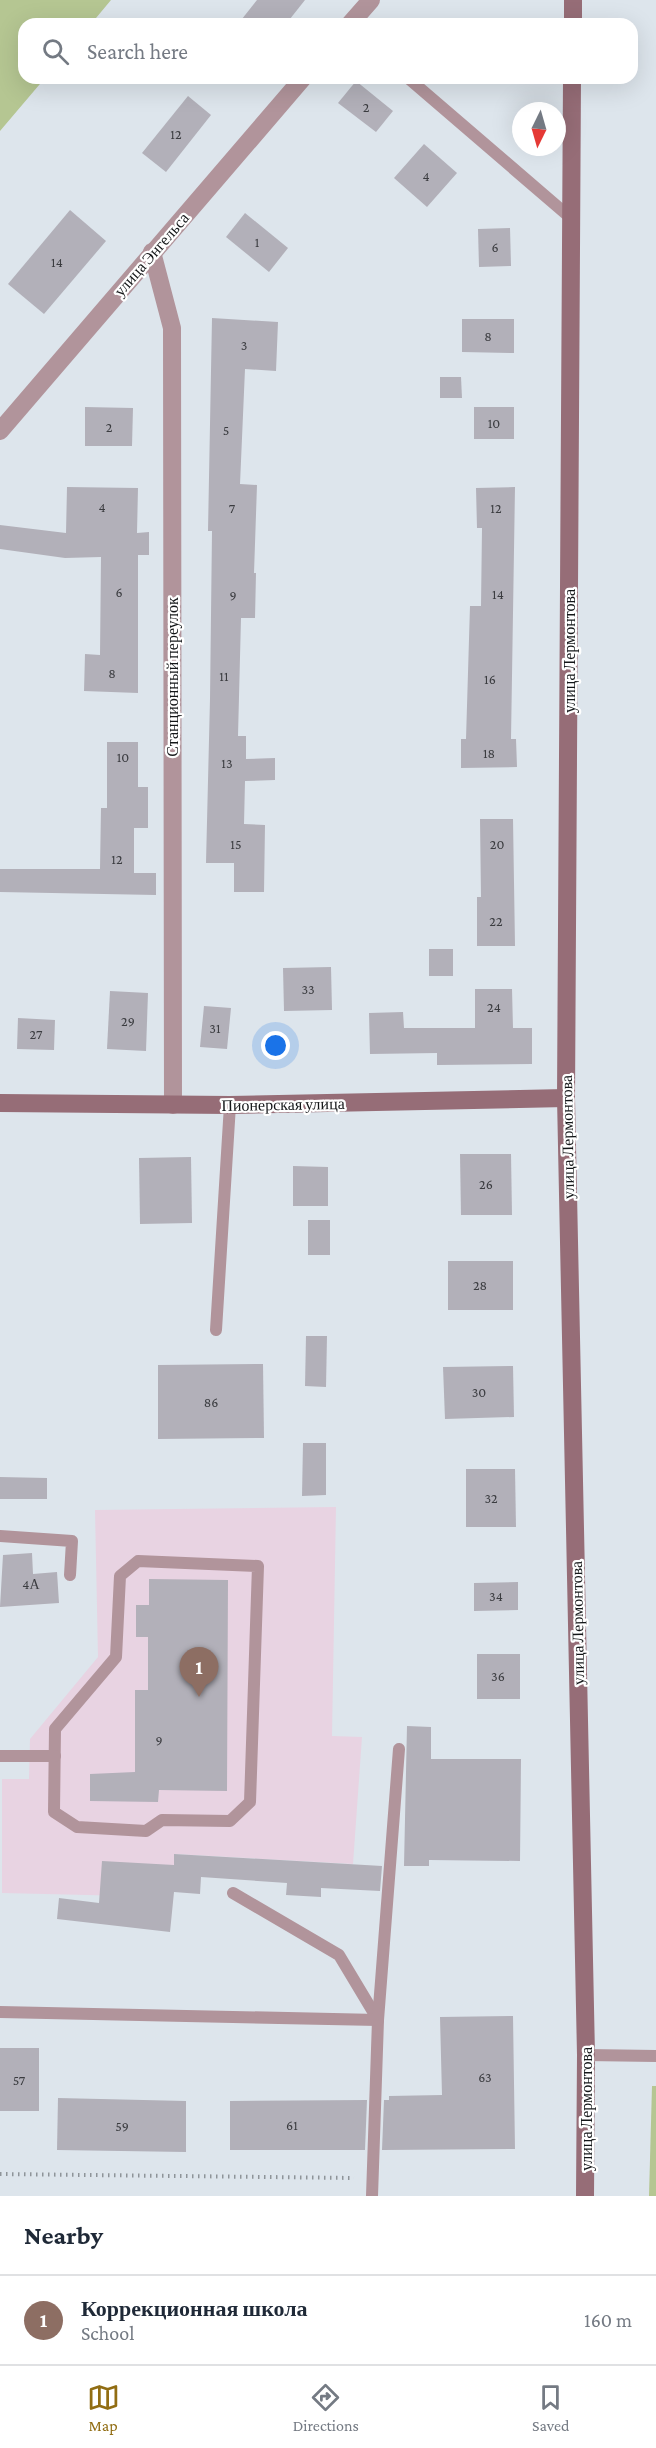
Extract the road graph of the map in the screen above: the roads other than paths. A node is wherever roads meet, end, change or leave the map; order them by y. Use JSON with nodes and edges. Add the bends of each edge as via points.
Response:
{"nodes":[{"id":1,"x":371,"y":0,"type":"edge"},
{"id":2,"x":573,"y":0,"type":"edge"},
{"id":3,"x":355,"y":18,"type":"edge"},
{"id":4,"x":573,"y":18,"type":"edge"},
{"id":5,"x":298,"y":84,"type":"edge"},
{"id":6,"x":415,"y":84,"type":"edge"},
{"id":7,"x":572,"y":84,"type":"edge"},
{"id":8,"x":572,"y":219,"type":"junction"},
{"id":9,"x":152,"y":252,"type":"junction"},
{"id":10,"x":0,"y":431,"type":"edge"},
{"id":11,"x":566,"y":1098,"type":"junction"},
{"id":12,"x":0,"y":1103,"type":"edge"},
{"id":13,"x":173,"y":1105,"type":"junction"},
{"id":14,"x":230,"y":1105,"type":"junction"},
{"id":15,"x":216,"y":1330,"type":"dead end"},
{"id":16,"x":0,"y":1536,"type":"edge"},
{"id":17,"x":70,"y":1575,"type":"dead end"},
{"id":18,"x":399,"y":1749,"type":"dead end"},
{"id":19,"x":0,"y":1756,"type":"edge"},
{"id":20,"x":55,"y":1756,"type":"junction"},
{"id":21,"x":233,"y":1893,"type":"dead end"},
{"id":22,"x":0,"y":2012,"type":"edge"},
{"id":23,"x":378,"y":2020,"type":"junction"},
{"id":24,"x":586,"y":2055,"type":"junction"},
{"id":25,"x":656,"y":2056,"type":"edge"},
{"id":26,"x":372,"y":2196,"type":"edge"},
{"id":27,"x":585,"y":2196,"type":"edge"}],
"edges":[{"from":1,"to":3,"type":"street"},
{"from":2,"to":4,"type":"main road"},
{"from":5,"to":9,"type":"street","name":"улица Энгельса"},
{"from":6,"to":8,"type":"lane"},
{"from":7,"to":8,"type":"main road","name":"улица Лермонтова"},
{"from":8,"to":11,"type":"main road","name":"улица Лермонтова"},
{"from":9,"to":10,"type":"street","name":"улица Энгельса"},
{"from":9,"to":13,"type":"street","name":"Станционный переулок","via":[[172,328]]},
{"from":11,"to":14,"type":"main road","name":"Пионерская улица"},
{"from":11,"to":24,"type":"main road","name":"улица Лермонтова"},
{"from":12,"to":13,"type":"main road","name":"Пионерская улица"},
{"from":13,"to":14,"type":"main road","name":"Пионерская улица"},
{"from":14,"to":15,"type":"lane"},
{"from":16,"to":17,"type":"lane","via":[[72,1541]]},
{"from":18,"to":23,"type":"lane"},
{"from":19,"to":20,"type":"lane"},
{"from":20,"to":20,"type":"lane","via":[[54,1812],[77,1827],[146,1831],[162,1820],[230,1821],[250,1802],[258,1566],[138,1561],[120,1575],[116,1657],[55,1729]]},
{"from":21,"to":23,"type":"lane","via":[[339,1955]]},
{"from":22,"to":23,"type":"lane"},
{"from":23,"to":26,"type":"lane"},
{"from":24,"to":25,"type":"lane"},
{"from":24,"to":27,"type":"main road","name":"улица Лермонтова"}]}
